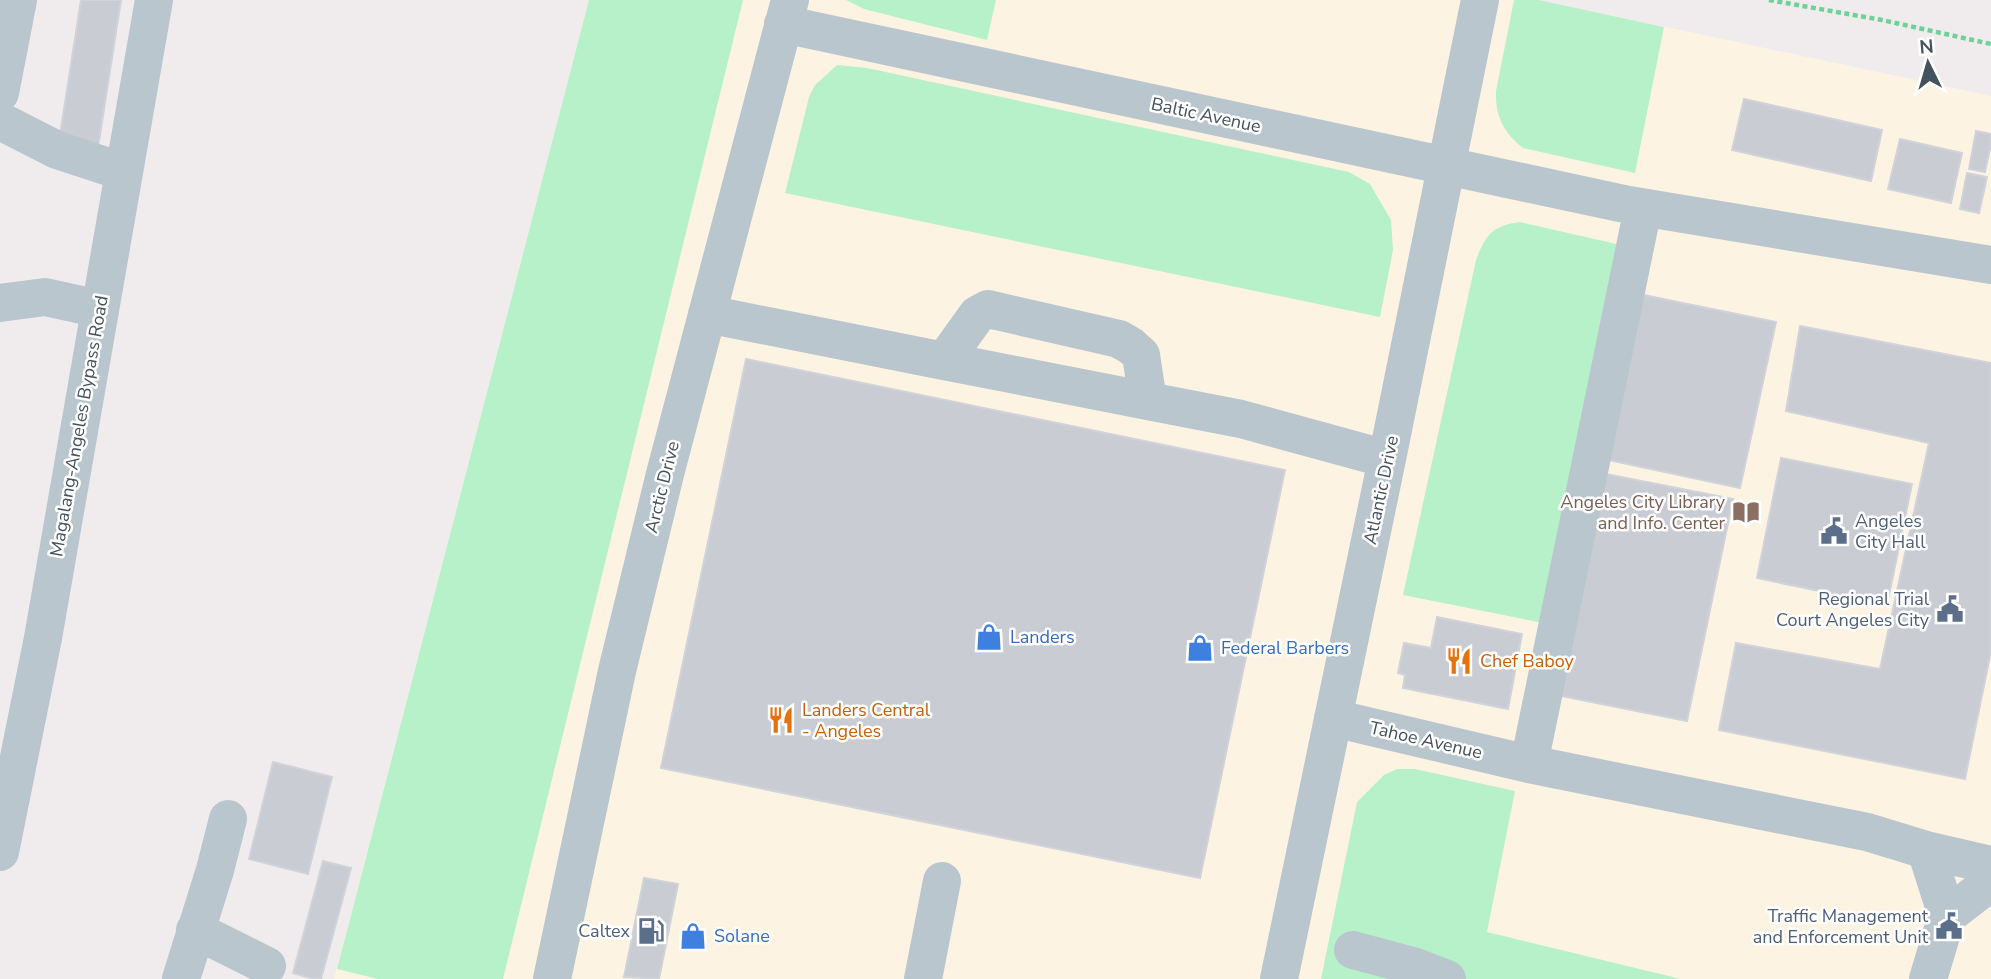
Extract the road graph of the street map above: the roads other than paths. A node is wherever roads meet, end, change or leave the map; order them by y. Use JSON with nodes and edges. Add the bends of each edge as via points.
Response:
{"nodes":[{"id":1,"x":18,"y":0,"type":"edge"},
{"id":2,"x":154,"y":0,"type":"edge"},
{"id":3,"x":1480,"y":0,"type":"edge"},
{"id":4,"x":787,"y":12,"type":"edge"},
{"id":5,"x":0,"y":93,"type":"edge"},
{"id":6,"x":0,"y":121,"type":"edge"},
{"id":7,"x":1446,"y":166,"type":"junction"},
{"id":8,"x":124,"y":172,"type":"junction"},
{"id":9,"x":1636,"y":206,"type":"junction"},
{"id":10,"x":1991,"y":265,"type":"edge"},
{"id":11,"x":0,"y":303,"type":"edge"},
{"id":12,"x":100,"y":309,"type":"junction"},
{"id":13,"x":707,"y":314,"type":"junction"},
{"id":14,"x":944,"y":361,"type":"junction"},
{"id":15,"x":1148,"y":401,"type":"junction"},
{"id":16,"x":1387,"y":458,"type":"junction"},
{"id":17,"x":1333,"y":718,"type":"junction"},
{"id":18,"x":1524,"y":763,"type":"junction"},
{"id":19,"x":228,"y":820,"type":"dead end"},
{"id":20,"x":1926,"y":850,"type":"junction"},
{"id":21,"x":0,"y":852,"type":"edge"},
{"id":22,"x":1991,"y":865,"type":"edge"},
{"id":23,"x":943,"y":881,"type":"dead end"},
{"id":24,"x":1991,"y":882,"type":"edge"},
{"id":25,"x":1947,"y":916,"type":"junction"},
{"id":26,"x":195,"y":930,"type":"junction"},
{"id":27,"x":1353,"y":950,"type":"dead end"},
{"id":28,"x":267,"y":966,"type":"dead end"},
{"id":29,"x":181,"y":979,"type":"edge"},
{"id":30,"x":552,"y":979,"type":"edge"},
{"id":31,"x":923,"y":979,"type":"edge"},
{"id":32,"x":1279,"y":979,"type":"edge"},
{"id":33,"x":1447,"y":979,"type":"edge"},
{"id":34,"x":1928,"y":979,"type":"edge"}],
"edges":[{"from":1,"to":5,"type":"street"},
{"from":2,"to":8,"type":"street","name":"Magalang-Angeles Bypass Road"},
{"from":3,"to":7,"type":"street","name":"Atlantic Drive"},
{"from":4,"to":7,"type":"street","name":"Baltic Avenue"},
{"from":4,"to":13,"type":"street","name":"Arctic Drive"},
{"from":6,"to":8,"type":"street","via":[[57,150]]},
{"from":7,"to":9,"type":"street","name":"Baltic Avenue"},
{"from":7,"to":16,"type":"street","name":"Atlantic Drive"},
{"from":8,"to":12,"type":"street","name":"Magalang-Angeles Bypass Road"},
{"from":9,"to":10,"type":"street","name":"Baltic Avenue"},
{"from":9,"to":18,"type":"street"},
{"from":11,"to":12,"type":"street","via":[[45,297]]},
{"from":12,"to":21,"type":"street","name":"Magalang-Angeles Bypass Road","via":[[43,638]]},
{"from":13,"to":14,"type":"street"},
{"from":13,"to":30,"type":"street","name":"Arctic Drive","via":[[617,671]]},
{"from":14,"to":15,"type":"street"},
{"from":14,"to":15,"type":"street","via":[[977,315],[988,309],[1118,339],[1131,346],[1141,355]]},
{"from":15,"to":16,"type":"street","via":[[1241,419]]},
{"from":16,"to":17,"type":"street","name":"Atlantic Drive"},
{"from":17,"to":18,"type":"street","name":"Tahoe Avenue"},
{"from":17,"to":32,"type":"street","name":"Atlantic Drive"},
{"from":18,"to":20,"type":"street","name":"Tahoe Avenue","via":[[1867,832]]},
{"from":19,"to":26,"type":"street"},
{"from":20,"to":22,"type":"street","name":"Tahoe Avenue"},
{"from":20,"to":25,"type":"street"},
{"from":23,"to":31,"type":"street"},
{"from":24,"to":25,"type":"street"},
{"from":25,"to":34,"type":"street"},
{"from":26,"to":28,"type":"street"},
{"from":26,"to":29,"type":"street"},
{"from":27,"to":33,"type":"street"}]}
